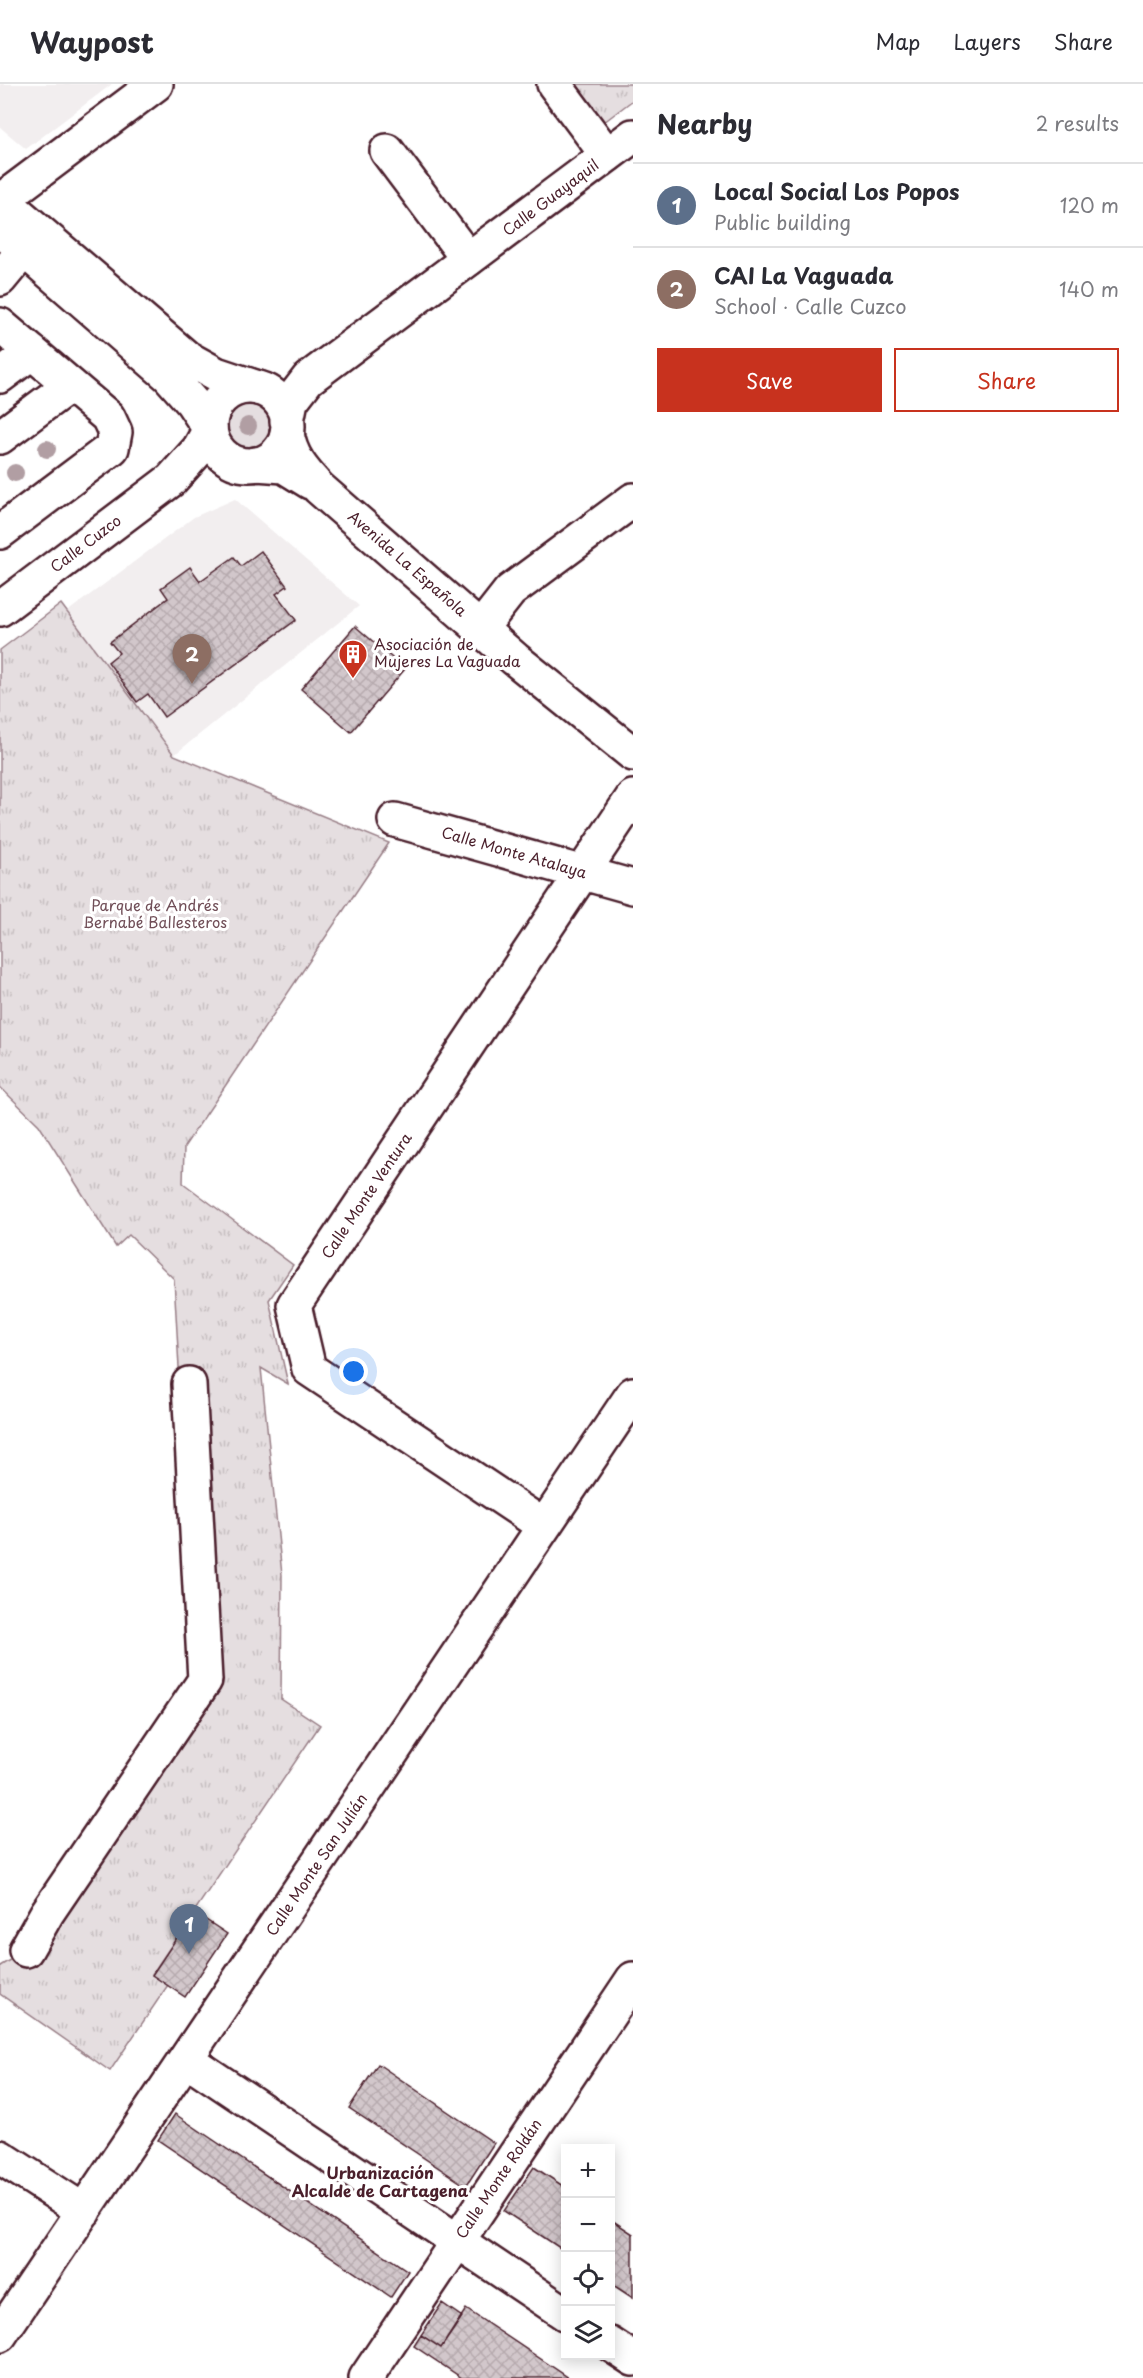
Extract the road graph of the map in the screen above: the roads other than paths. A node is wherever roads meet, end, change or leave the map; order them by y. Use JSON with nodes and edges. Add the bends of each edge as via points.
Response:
{"nodes":[{"id":1,"x":156,"y":84,"type":"edge"},
{"id":2,"x":554,"y":84,"type":"edge"},
{"id":3,"x":620,"y":145,"type":"edge"},
{"id":4,"x":387,"y":151,"type":"dead end"},
{"id":5,"x":0,"y":207,"type":"edge"},
{"id":6,"x":24,"y":250,"type":"junction"},
{"id":7,"x":468,"y":259,"type":"junction"},
{"id":8,"x":0,"y":279,"type":"edge"},
{"id":9,"x":0,"y":325,"type":"edge"},
{"id":10,"x":32,"y":352,"type":"junction"},
{"id":11,"x":0,"y":376,"type":"edge"},
{"id":12,"x":308,"y":379,"type":"junction"},
{"id":13,"x":69,"y":385,"type":"junction"},
{"id":14,"x":258,"y":388,"type":"junction"},
{"id":15,"x":287,"y":427,"type":"junction"},
{"id":16,"x":210,"y":429,"type":"junction"},
{"id":17,"x":0,"y":437,"type":"edge"},
{"id":18,"x":251,"y":464,"type":"junction"},
{"id":19,"x":171,"y":480,"type":"junction"},
{"id":20,"x":319,"y":488,"type":"junction"},
{"id":21,"x":633,"y":500,"type":"edge"},
{"id":22,"x":0,"y":532,"type":"edge"},
{"id":23,"x":0,"y":609,"type":"edge"},
{"id":24,"x":481,"y":628,"type":"junction"},
{"id":25,"x":633,"y":754,"type":"edge"},
{"id":26,"x":633,"y":797,"type":"edge"},
{"id":27,"x":395,"y":820,"type":"dead end"},
{"id":28,"x":583,"y":873,"type":"junction"},
{"id":29,"x":633,"y":887,"type":"edge"},
{"id":30,"x":189,"y":1384,"type":"dead end"},
{"id":31,"x":633,"y":1394,"type":"edge"},
{"id":32,"x":544,"y":1526,"type":"junction"},
{"id":33,"x":26,"y":1950,"type":"dead end"},
{"id":34,"x":633,"y":1980,"type":"edge"},
{"id":35,"x":186,"y":2059,"type":"junction"},
{"id":36,"x":0,"y":2157,"type":"edge"},
{"id":37,"x":84,"y":2211,"type":"junction"},
{"id":38,"x":458,"y":2241,"type":"junction"},
{"id":39,"x":561,"y":2311,"type":"edge"},
{"id":40,"x":0,"y":2335,"type":"edge"},
{"id":41,"x":615,"y":2347,"type":"edge"},
{"id":42,"x":633,"y":2359,"type":"edge"},
{"id":43,"x":366,"y":2378,"type":"edge"}],
"edges":[{"from":1,"to":5,"type":"street"},
{"from":2,"to":3,"type":"street"},
{"from":3,"to":7,"type":"street","name":"Calle Guayaquil"},
{"from":4,"to":7,"type":"street"},
{"from":5,"to":6,"type":"street"},
{"from":5,"to":14,"type":"street","via":[[187,358],[216,374]]},
{"from":6,"to":8,"type":"street"},
{"from":6,"to":16,"type":"street","via":[[169,376]]},
{"from":7,"to":12,"type":"street","name":"Calle Guayaquil"},
{"from":9,"to":10,"type":"street"},
{"from":10,"to":11,"type":"street"},
{"from":10,"to":13,"type":"street"},
{"from":12,"to":14,"type":"street","name":"Calle Guayaquil","via":[[282,390]]},
{"from":12,"to":15,"type":"street","name":"Calle Guayaquil","via":[[291,401]]},
{"from":13,"to":17,"type":"street"},
{"from":13,"to":22,"type":"street","via":[[108,417],[115,432],[112,448]]},
{"from":14,"to":15,"type":"street","via":[[278,400]]},
{"from":14,"to":16,"type":"street","via":[[234,390],[223,397],[215,407]]},
{"from":15,"to":18,"type":"street","via":[[276,453]]},
{"from":15,"to":20,"type":"street","name":"Avenida La Española","via":[[288,444],[299,466]]},
{"from":16,"to":18,"type":"street","via":[[216,448],[234,462]]},
{"from":16,"to":19,"type":"street","name":"Calle Cuzco","via":[[199,449]]},
{"from":18,"to":19,"type":"street","name":"Calle Cuzco","via":[[202,465]]},
{"from":18,"to":20,"type":"street","name":"Avenida La Española","via":[[284,466]]},
{"from":19,"to":23,"type":"street","name":"Calle Cuzco"},
{"from":20,"to":24,"type":"street","name":"Avenida La Española"},
{"from":21,"to":24,"type":"street","via":[[510,591]]},
{"from":24,"to":25,"type":"street","name":"Avenida La Española"},
{"from":26,"to":28,"type":"street","name":"Calle Monte Ventura"},
{"from":27,"to":28,"type":"street","name":"Calle Monte Atalaya"},
{"from":28,"to":29,"type":"street","name":"Calle Monte Atalaya"},
{"from":28,"to":32,"type":"street","name":"Calle Monte Ventura","via":[[294,1305],[309,1369]]},
{"from":30,"to":33,"type":"street","via":[[205,1680],[47,1912]]},
{"from":31,"to":32,"type":"street","name":"Calle Monte San Julián"},
{"from":32,"to":35,"type":"street","name":"Calle Monte San Julián"},
{"from":34,"to":38,"type":"street","name":"Calle Monte Roldán"},
{"from":35,"to":37,"type":"street","name":"Calle Monte San Julián"},
{"from":35,"to":38,"type":"street"},
{"from":36,"to":37,"type":"street"},
{"from":37,"to":40,"type":"street","name":"Calle Monte San Julián"},
{"from":38,"to":39,"type":"street"},
{"from":38,"to":43,"type":"street","name":"Calle Monte Roldán"},
{"from":41,"to":42,"type":"street"}]}
